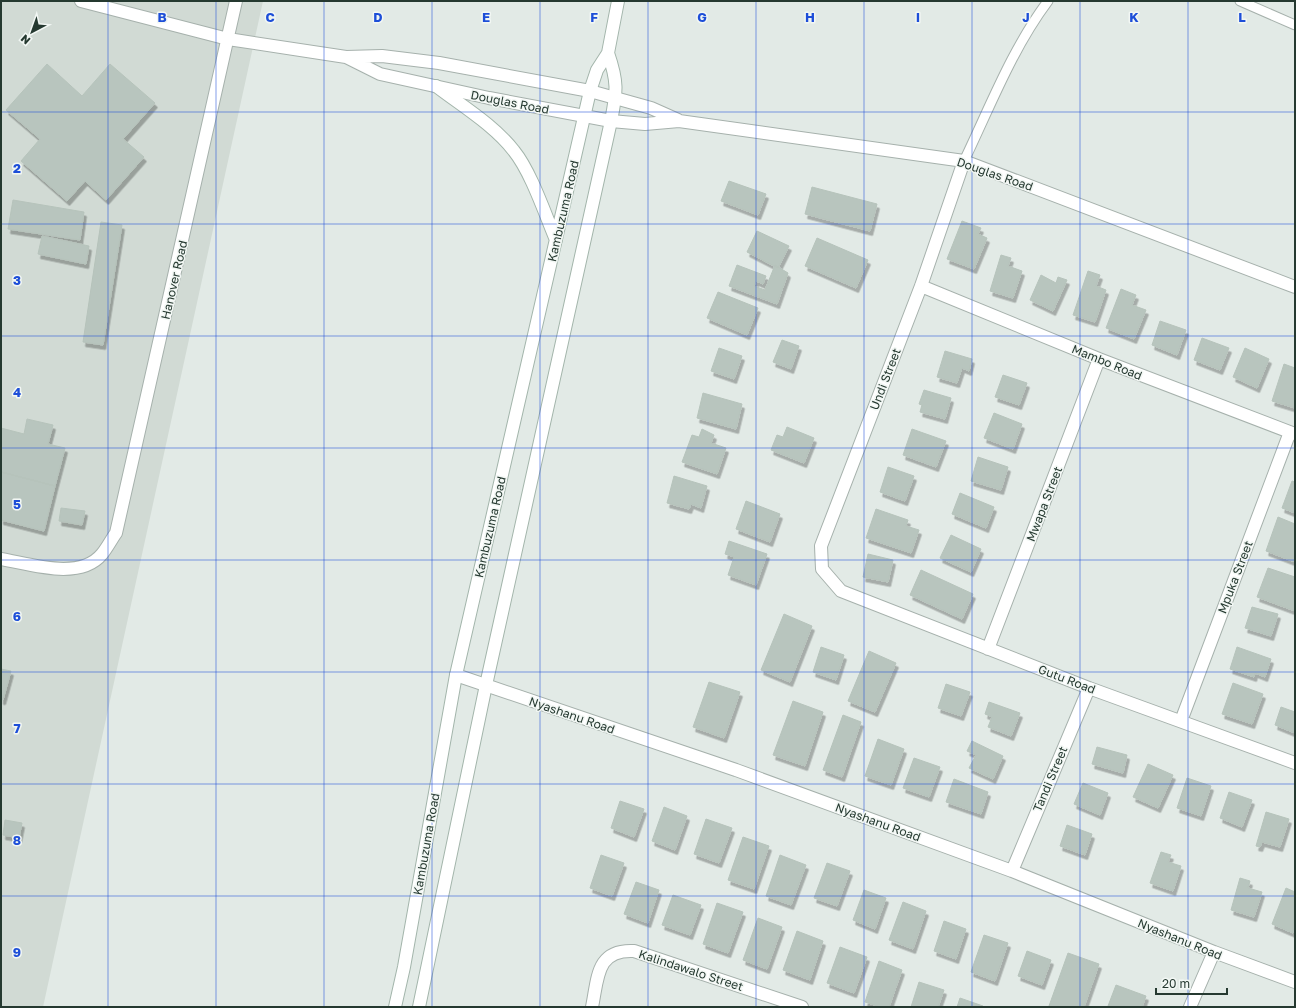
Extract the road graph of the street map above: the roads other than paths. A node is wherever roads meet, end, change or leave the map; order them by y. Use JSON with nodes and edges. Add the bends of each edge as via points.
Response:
{"nodes":[{"id":1,"x":81,"y":1,"type":"edge"},
{"id":2,"x":236,"y":1,"type":"edge"},
{"id":3,"x":618,"y":1,"type":"edge"},
{"id":4,"x":1048,"y":1,"type":"edge"},
{"id":5,"x":1240,"y":1,"type":"edge"},
{"id":6,"x":1295,"y":25,"type":"edge"},
{"id":7,"x":228,"y":39,"type":"junction"},
{"id":8,"x":608,"y":53,"type":"junction"},
{"id":9,"x":346,"y":57,"type":"junction"},
{"id":10,"x":436,"y":86,"type":"junction"},
{"id":11,"x":590,"y":91,"type":"junction"},
{"id":12,"x":616,"y":97,"type":"junction"},
{"id":13,"x":584,"y":116,"type":"junction"},
{"id":14,"x":611,"y":121,"type":"junction"},
{"id":15,"x":679,"y":121,"type":"junction"},
{"id":16,"x":964,"y":161,"type":"junction"},
{"id":17,"x":556,"y":240,"type":"junction"},
{"id":18,"x":921,"y":286,"type":"junction"},
{"id":19,"x":1295,"y":287,"type":"edge"},
{"id":20,"x":1099,"y":359,"type":"junction"},
{"id":21,"x":1292,"y":433,"type":"edge"},
{"id":22,"x":1,"y":559,"type":"edge"},
{"id":23,"x":841,"y":591,"type":"joint"},
{"id":24,"x":988,"y":649,"type":"junction"},
{"id":25,"x":456,"y":675,"type":"junction"},
{"id":26,"x":486,"y":685,"type":"junction"},
{"id":27,"x":1089,"y":688,"type":"junction"},
{"id":28,"x":1181,"y":722,"type":"junction"},
{"id":29,"x":1295,"y":763,"type":"edge"},
{"id":30,"x":1012,"y":871,"type":"junction"},
{"id":31,"x":1214,"y":952,"type":"junction"},
{"id":32,"x":1295,"y":982,"type":"edge"},
{"id":33,"x":796,"y":1006,"type":"edge"},
{"id":34,"x":395,"y":1007,"type":"edge"},
{"id":35,"x":419,"y":1007,"type":"edge"},
{"id":36,"x":592,"y":1007,"type":"edge"},
{"id":37,"x":1190,"y":1007,"type":"edge"}],
"edges":[{"from":1,"to":7,"type":"street","name":"Douglas Road"},
{"from":2,"to":7,"type":"street","name":"Hanover Road"},
{"from":3,"to":8,"type":"street","name":"Kambuzuma Road"},
{"from":4,"to":16,"type":"lane","via":[[1035,18],[1013,58]]},
{"from":5,"to":6,"type":"lane"},
{"from":7,"to":9,"type":"street","name":"Douglas Road"},
{"from":7,"to":22,"type":"street","name":"Hanover Road","via":[[116,533],[102,555],[81,568],[53,569]]},
{"from":8,"to":11,"type":"street","name":"Kambuzuma Road","via":[[597,70]]},
{"from":8,"to":12,"type":"street","via":[[616,76]]},
{"from":9,"to":10,"type":"street","name":"Douglas Road","via":[[380,74]]},
{"from":9,"to":11,"type":"street","name":"Douglas Road","via":[[382,56],[432,62]]},
{"from":10,"to":13,"type":"street","name":"Douglas Road"},
{"from":10,"to":17,"type":"street","via":[[487,125],[515,152]]},
{"from":11,"to":12,"type":"street","name":"Douglas Road"},
{"from":11,"to":13,"type":"street","name":"Kambuzuma Road"},
{"from":12,"to":14,"type":"street"},
{"from":12,"to":15,"type":"street","name":"Douglas Road","via":[[651,108]]},
{"from":13,"to":14,"type":"street","name":"Douglas Road"},
{"from":13,"to":17,"type":"street","name":"Kambuzuma Road"},
{"from":14,"to":15,"type":"street","name":"Douglas Road","via":[[645,124]]},
{"from":14,"to":26,"type":"street"},
{"from":15,"to":16,"type":"street","name":"Douglas Road"},
{"from":16,"to":18,"type":"street","name":"Undi Street"},
{"from":16,"to":19,"type":"street","name":"Douglas Road"},
{"from":17,"to":25,"type":"street","name":"Kambuzuma Road"},
{"from":18,"to":20,"type":"street","name":"Mambo Road"},
{"from":18,"to":23,"type":"street","name":"Undi Street","via":[[821,546],[822,569]]},
{"from":20,"to":21,"type":"street","name":"Mambo Road"},
{"from":20,"to":24,"type":"street","name":"Mwapa Street"},
{"from":21,"to":28,"type":"street","name":"Mpuka Street"},
{"from":23,"to":24,"type":"street","name":"Gutu Road"},
{"from":24,"to":27,"type":"street","name":"Gutu Road"},
{"from":25,"to":26,"type":"street","name":"Nyashanu Road"},
{"from":25,"to":34,"type":"street","name":"Kambuzuma Road"},
{"from":26,"to":30,"type":"street","name":"Nyashanu Road","via":[[736,770]]},
{"from":26,"to":35,"type":"street"},
{"from":27,"to":28,"type":"street","name":"Gutu Road"},
{"from":27,"to":30,"type":"street","name":"Tandi Street"},
{"from":28,"to":29,"type":"street","name":"Gutu Road"},
{"from":30,"to":31,"type":"street","name":"Nyashanu Road"},
{"from":31,"to":32,"type":"street","name":"Nyashanu Road"},
{"from":31,"to":37,"type":"street"},
{"from":33,"to":36,"type":"street","name":"Kalindawalo Street","via":[[634,951],[620,950],[608,956],[600,969]]}]}
